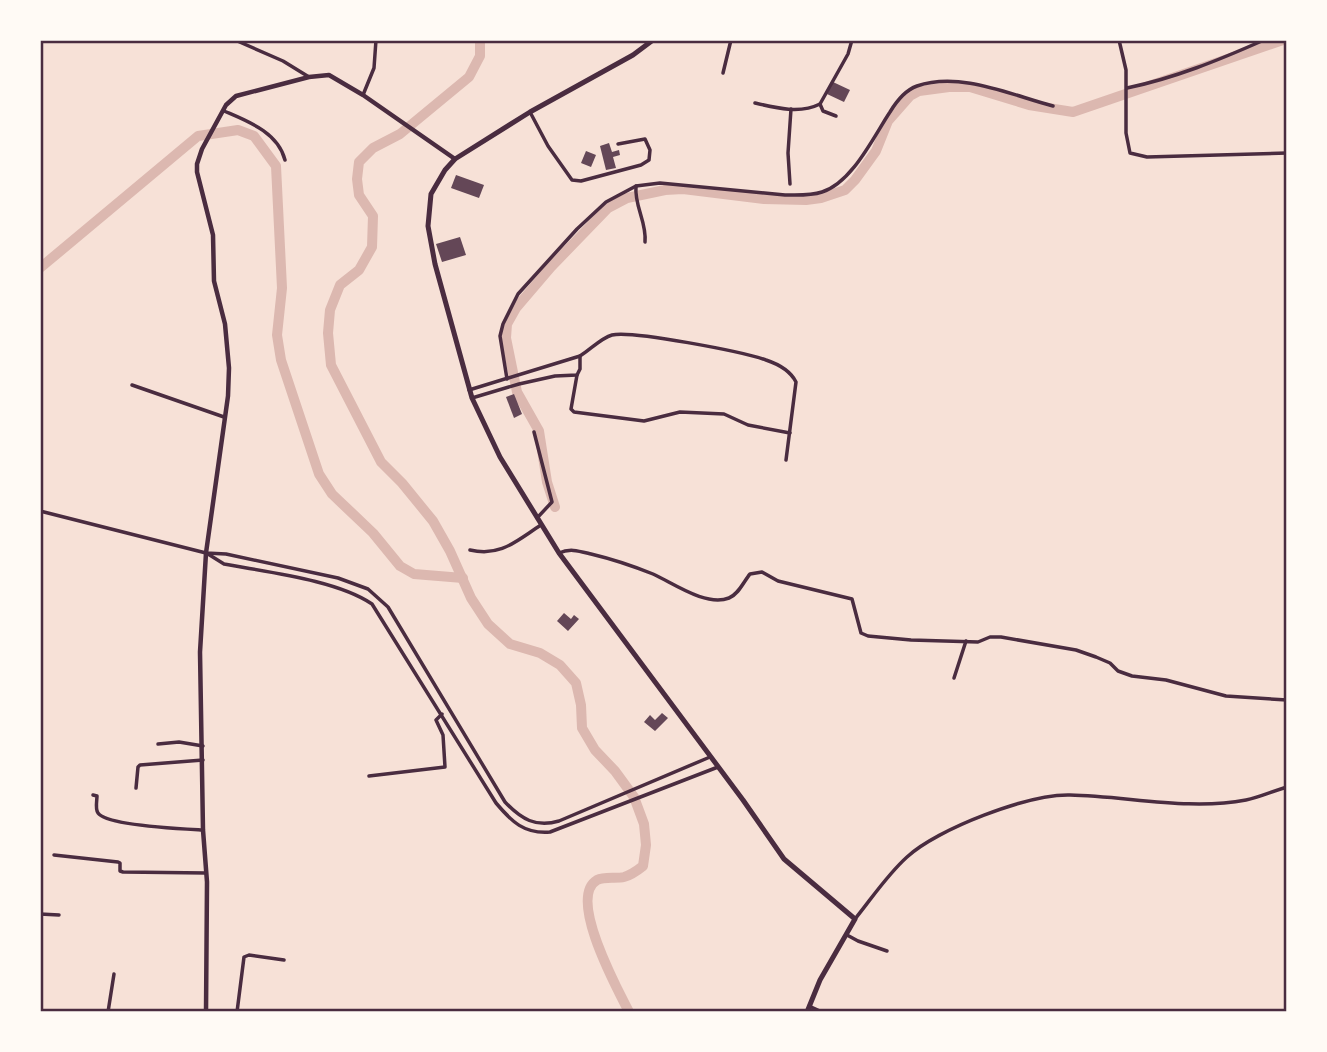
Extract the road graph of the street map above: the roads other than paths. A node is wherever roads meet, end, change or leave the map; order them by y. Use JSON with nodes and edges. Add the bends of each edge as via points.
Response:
{"nodes":[{"id":1,"x":235,"y":40,"type":"edge"},
{"id":2,"x":376,"y":40,"type":"edge"},
{"id":3,"x":653,"y":40,"type":"edge"},
{"id":4,"x":731,"y":40,"type":"edge"},
{"id":5,"x":852,"y":40,"type":"edge"},
{"id":6,"x":1119,"y":40,"type":"edge"},
{"id":7,"x":1264,"y":40,"type":"edge"},
{"id":8,"x":723,"y":73,"type":"dead end"},
{"id":9,"x":309,"y":76,"type":"junction"},
{"id":10,"x":1127,"y":91,"type":"junction"},
{"id":11,"x":363,"y":95,"type":"junction"},
{"id":12,"x":755,"y":103,"type":"dead end"},
{"id":13,"x":820,"y":104,"type":"junction"},
{"id":14,"x":1053,"y":106,"type":"dead end"},
{"id":15,"x":791,"y":109,"type":"junction"},
{"id":16,"x":223,"y":111,"type":"junction"},
{"id":17,"x":530,"y":112,"type":"junction"},
{"id":18,"x":836,"y":116,"type":"dead end"},
{"id":19,"x":618,"y":144,"type":"dead end"},
{"id":20,"x":1287,"y":153,"type":"edge"},
{"id":21,"x":455,"y":159,"type":"junction"},
{"id":22,"x":285,"y":160,"type":"dead end"},
{"id":23,"x":790,"y":184,"type":"dead end"},
{"id":24,"x":636,"y":186,"type":"junction"},
{"id":25,"x":645,"y":242,"type":"dead end"},
{"id":26,"x":580,"y":356,"type":"junction"},
{"id":27,"x":552,"y":364,"type":"junction"},
{"id":28,"x":576,"y":375,"type":"junction"},
{"id":29,"x":555,"y":376,"type":"junction"},
{"id":30,"x":509,"y":378,"type":"junction"},
{"id":31,"x":132,"y":385,"type":"dead end"},
{"id":32,"x":469,"y":390,"type":"junction"},
{"id":33,"x":472,"y":398,"type":"junction"},
{"id":34,"x":224,"y":417,"type":"junction"},
{"id":35,"x":534,"y":432,"type":"dead end"},
{"id":36,"x":790,"y":433,"type":"junction"},
{"id":37,"x":786,"y":460,"type":"dead end"},
{"id":38,"x":40,"y":511,"type":"edge"},
{"id":39,"x":537,"y":518,"type":"junction"},
{"id":40,"x":541,"y":525,"type":"junction"},
{"id":41,"x":470,"y":550,"type":"dead end"},
{"id":42,"x":206,"y":553,"type":"junction"},
{"id":43,"x":559,"y":553,"type":"junction"},
{"id":44,"x":288,"y":566,"type":"junction"},
{"id":45,"x":286,"y":576,"type":"junction"},
{"id":46,"x":966,"y":641,"type":"junction"},
{"id":47,"x":954,"y":678,"type":"dead end"},
{"id":48,"x":435,"y":685,"type":"junction"},
{"id":49,"x":427,"y":690,"type":"junction"},
{"id":50,"x":1287,"y":700,"type":"edge"},
{"id":51,"x":442,"y":715,"type":"junction"},
{"id":52,"x":158,"y":744,"type":"dead end"},
{"id":53,"x":202,"y":746,"type":"junction"},
{"id":54,"x":710,"y":757,"type":"junction"},
{"id":55,"x":203,"y":760,"type":"junction"},
{"id":56,"x":718,"y":767,"type":"junction"},
{"id":57,"x":486,"y":772,"type":"junction"},
{"id":58,"x":480,"y":775,"type":"junction"},
{"id":59,"x":369,"y":776,"type":"dead end"},
{"id":60,"x":1287,"y":787,"type":"edge"},
{"id":61,"x":136,"y":788,"type":"dead end"},
{"id":62,"x":626,"y":793,"type":"junction"},
{"id":63,"x":93,"y":794,"type":"dead end"},
{"id":64,"x":630,"y":801,"type":"junction"},
{"id":65,"x":203,"y":830,"type":"junction"},
{"id":66,"x":54,"y":855,"type":"dead end"},
{"id":67,"x":206,"y":873,"type":"junction"},
{"id":68,"x":40,"y":914,"type":"edge"},
{"id":69,"x":59,"y":915,"type":"dead end"},
{"id":70,"x":855,"y":919,"type":"junction"},
{"id":71,"x":846,"y":935,"type":"junction"},
{"id":72,"x":887,"y":951,"type":"dead end"},
{"id":73,"x":284,"y":960,"type":"dead end"},
{"id":74,"x":114,"y":974,"type":"dead end"},
{"id":75,"x":808,"y":1009,"type":"edge"},
{"id":76,"x":108,"y":1012,"type":"edge"},
{"id":77,"x":206,"y":1012,"type":"edge"},
{"id":78,"x":237,"y":1012,"type":"edge"},
{"id":79,"x":822,"y":1012,"type":"edge"}],
"edges":[{"from":1,"to":9,"type":"street"},
{"from":2,"to":11,"type":"street","via":[[374,68]]},
{"from":3,"to":17,"type":"main road"},
{"from":4,"to":8,"type":"street"},
{"from":5,"to":13,"type":"street"},
{"from":6,"to":10,"type":"street"},
{"from":7,"to":10,"type":"street"},
{"from":9,"to":11,"type":"main road","via":[[329,75]]},
{"from":9,"to":16,"type":"main road","via":[[236,96]]},
{"from":10,"to":20,"type":"street","via":[[1126,142],[1130,153],[1138,157]]},
{"from":11,"to":21,"type":"main road"},
{"from":12,"to":15,"type":"street"},
{"from":13,"to":15,"type":"street"},
{"from":13,"to":18,"type":"street","via":[[823,111]]},
{"from":14,"to":24,"type":"street","via":[[982,86],[953,82],[917,86],[893,107],[844,179],[824,192],[785,195],[660,183]]},
{"from":15,"to":23,"type":"street"},
{"from":16,"to":22,"type":"street","via":[[270,136]]},
{"from":16,"to":34,"type":"main road","via":[[199,157],[197,172],[213,235],[214,281],[227,338],[229,386]]},
{"from":17,"to":19,"type":"street","via":[[572,180],[649,160],[645,139]]},
{"from":17,"to":21,"type":"main road"},
{"from":21,"to":32,"type":"main road","via":[[432,194],[428,226]]},
{"from":24,"to":25,"type":"street"},
{"from":24,"to":30,"type":"street","via":[[606,202],[518,294],[500,336]]},
{"from":26,"to":27,"type":"street"},
{"from":26,"to":28,"type":"street"},
{"from":26,"to":36,"type":"street","via":[[618,334],[765,360],[796,382]]},
{"from":27,"to":29,"type":"street"},
{"from":27,"to":30,"type":"street"},
{"from":28,"to":29,"type":"street"},
{"from":28,"to":36,"type":"street","via":[[570,410],[574,412],[644,421],[680,412],[724,414],[748,425]]},
{"from":29,"to":33,"type":"street"},
{"from":30,"to":32,"type":"street"},
{"from":31,"to":34,"type":"street"},
{"from":32,"to":33,"type":"main road"},
{"from":33,"to":39,"type":"main road"},
{"from":34,"to":42,"type":"main road"},
{"from":35,"to":39,"type":"street","via":[[552,502]]},
{"from":36,"to":37,"type":"street"},
{"from":38,"to":42,"type":"street"},
{"from":39,"to":40,"type":"main road"},
{"from":40,"to":41,"type":"street","via":[[495,552]]},
{"from":40,"to":43,"type":"main road"},
{"from":42,"to":44,"type":"street"},
{"from":42,"to":45,"type":"street","via":[[224,564]]},
{"from":42,"to":53,"type":"main road","via":[[200,652]]},
{"from":43,"to":46,"type":"street","via":[[569,550],[610,558],[706,598],[732,597],[750,574],[762,572],[778,581],[852,599],[861,633],[868,636]]},
{"from":43,"to":54,"type":"main road"},
{"from":44,"to":45,"type":"street"},
{"from":44,"to":48,"type":"street","via":[[346,581],[374,594],[388,607]]},
{"from":45,"to":49,"type":"street","via":[[360,595],[372,604]]},
{"from":46,"to":47,"type":"street"},
{"from":46,"to":50,"type":"street","via":[[1001,637],[1068,648],[1132,676],[1226,696]]},
{"from":48,"to":49,"type":"street"},
{"from":48,"to":57,"type":"street"},
{"from":49,"to":51,"type":"street"},
{"from":51,"to":58,"type":"street"},
{"from":51,"to":59,"type":"street","via":[[436,720],[443,735],[445,767]]},
{"from":52,"to":53,"type":"street"},
{"from":53,"to":55,"type":"main road"},
{"from":54,"to":56,"type":"main road"},
{"from":54,"to":62,"type":"street"},
{"from":55,"to":61,"type":"street","via":[[141,765]]},
{"from":55,"to":65,"type":"main road"},
{"from":56,"to":64,"type":"street"},
{"from":56,"to":70,"type":"main road","via":[[784,859]]},
{"from":57,"to":58,"type":"street"},
{"from":57,"to":62,"type":"street","via":[[505,802],[528,821],[550,824]]},
{"from":58,"to":64,"type":"street","via":[[510,820],[528,831],[550,832]]},
{"from":60,"to":70,"type":"street","via":[[1217,803],[1063,795],[1011,807],[926,842],[896,867]]},
{"from":62,"to":64,"type":"street"},
{"from":63,"to":65,"type":"street","via":[[102,815],[142,827]]},
{"from":65,"to":67,"type":"main road"},
{"from":66,"to":67,"type":"street","via":[[118,862],[123,873]]},
{"from":67,"to":77,"type":"main road"},
{"from":68,"to":69,"type":"street"},
{"from":70,"to":71,"type":"main road"},
{"from":71,"to":72,"type":"street"},
{"from":71,"to":75,"type":"main road"},
{"from":73,"to":78,"type":"street","via":[[244,957]]},
{"from":74,"to":76,"type":"street"},
{"from":75,"to":79,"type":"street"}]}
